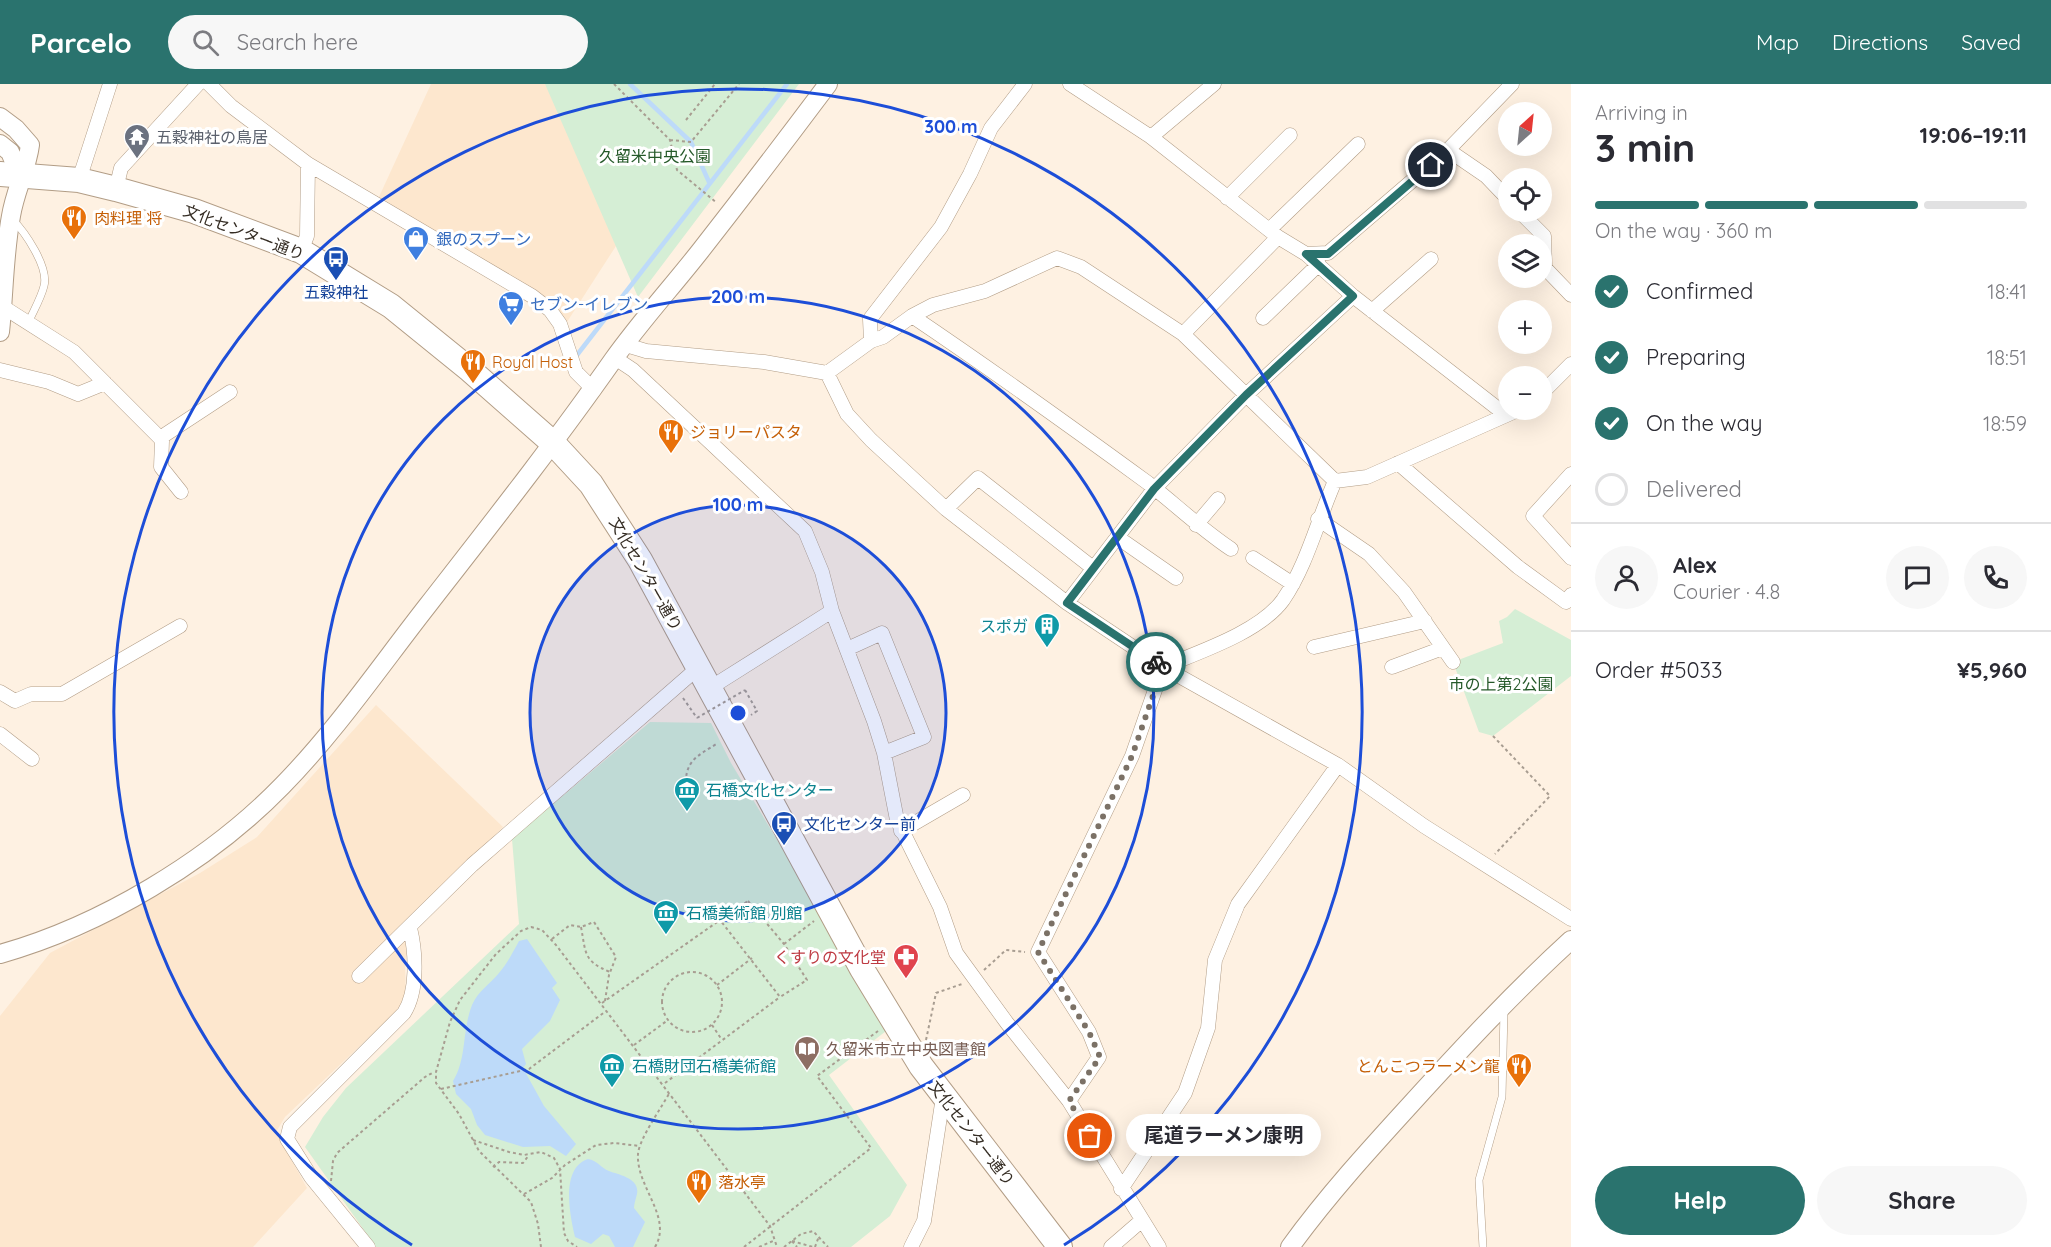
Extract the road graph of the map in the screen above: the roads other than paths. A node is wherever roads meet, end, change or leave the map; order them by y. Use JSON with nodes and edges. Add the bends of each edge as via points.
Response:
{"nodes":[{"id":1,"x":110,"y":84,"type":"edge"},
{"id":2,"x":198,"y":84,"type":"edge"},
{"id":3,"x":209,"y":84,"type":"edge"},
{"id":4,"x":828,"y":84,"type":"edge"},
{"id":5,"x":1025,"y":84,"type":"edge"},
{"id":6,"x":1070,"y":84,"type":"edge"},
{"id":7,"x":1512,"y":84,"type":"edge"},
{"id":8,"x":1212,"y":85,"type":"edge"},
{"id":9,"x":0,"y":117,"type":"edge"},
{"id":10,"x":1290,"y":135,"type":"dead end"},
{"id":11,"x":1151,"y":137,"type":"junction"},
{"id":12,"x":0,"y":144,"type":"edge"},
{"id":13,"x":1358,"y":144,"type":"dead end"},
{"id":14,"x":1449,"y":150,"type":"junction"},
{"id":15,"x":308,"y":164,"type":"junction"},
{"id":16,"x":10,"y":175,"type":"edge"},
{"id":17,"x":79,"y":180,"type":"junction"},
{"id":18,"x":116,"y":189,"type":"junction"},
{"id":19,"x":1498,"y":189,"type":"edge"},
{"id":20,"x":1227,"y":198,"type":"junction"},
{"id":21,"x":10,"y":217,"type":"junction"},
{"id":22,"x":1530,"y":222,"type":"edge"},
{"id":23,"x":1273,"y":233,"type":"junction"},
{"id":24,"x":301,"y":251,"type":"junction"},
{"id":25,"x":1306,"y":254,"type":"junction"},
{"id":26,"x":1431,"y":259,"type":"dead end"},
{"id":27,"x":1319,"y":264,"type":"junction"},
{"id":28,"x":1571,"y":295,"type":"edge"},
{"id":29,"x":1353,"y":296,"type":"junction"},
{"id":30,"x":1,"y":305,"type":"edge"},
{"id":31,"x":1372,"y":311,"type":"junction"},
{"id":32,"x":912,"y":316,"type":"junction"},
{"id":33,"x":1263,"y":318,"type":"dead end"},
{"id":34,"x":29,"y":321,"type":"junction"},
{"id":35,"x":0,"y":332,"type":"edge"},
{"id":36,"x":1184,"y":334,"type":"junction"},
{"id":37,"x":871,"y":341,"type":"junction"},
{"id":38,"x":620,"y":352,"type":"junction"},
{"id":39,"x":1571,"y":365,"type":"edge"},
{"id":40,"x":0,"y":370,"type":"edge"},
{"id":41,"x":827,"y":373,"type":"junction"},
{"id":42,"x":105,"y":383,"type":"junction"},
{"id":43,"x":1552,"y":383,"type":"edge"},
{"id":44,"x":594,"y":390,"type":"junction"},
{"id":45,"x":230,"y":392,"type":"dead end"},
{"id":46,"x":1246,"y":395,"type":"junction"},
{"id":47,"x":1498,"y":402,"type":"edge"},
{"id":48,"x":1498,"y":418,"type":"edge"},
{"id":49,"x":160,"y":438,"type":"junction"},
{"id":50,"x":554,"y":444,"type":"junction"},
{"id":51,"x":1398,"y":463,"type":"junction"},
{"id":52,"x":1571,"y":474,"type":"edge"},
{"id":53,"x":1335,"y":481,"type":"junction"},
{"id":54,"x":1154,"y":489,"type":"junction"},
{"id":55,"x":181,"y":492,"type":"dead end"},
{"id":56,"x":1218,"y":499,"type":"dead end"},
{"id":57,"x":946,"y":509,"type":"junction"},
{"id":58,"x":1318,"y":519,"type":"junction"},
{"id":59,"x":1196,"y":525,"type":"junction"},
{"id":60,"x":1117,"y":537,"type":"junction"},
{"id":61,"x":1231,"y":549,"type":"dead end"},
{"id":62,"x":1252,"y":558,"type":"dead end"},
{"id":63,"x":1571,"y":558,"type":"edge"},
{"id":64,"x":1094,"y":568,"type":"junction"},
{"id":65,"x":1176,"y":578,"type":"dead end"},
{"id":66,"x":1293,"y":584,"type":"junction"},
{"id":67,"x":1571,"y":595,"type":"edge"},
{"id":68,"x":1067,"y":603,"type":"junction"},
{"id":69,"x":832,"y":611,"type":"junction"},
{"id":70,"x":1425,"y":621,"type":"junction"},
{"id":71,"x":180,"y":626,"type":"dead end"},
{"id":72,"x":1314,"y":647,"type":"dead end"},
{"id":73,"x":1443,"y":648,"type":"junction"},
{"id":74,"x":847,"y":649,"type":"junction"},
{"id":75,"x":1453,"y":662,"type":"dead end"},
{"id":76,"x":699,"y":666,"type":"junction"},
{"id":77,"x":1163,"y":667,"type":"junction"},
{"id":78,"x":1392,"y":667,"type":"dead end"},
{"id":79,"x":711,"y":688,"type":"junction"},
{"id":80,"x":0,"y":692,"type":"edge"},
{"id":81,"x":0,"y":734,"type":"edge"},
{"id":82,"x":884,"y":753,"type":"junction"},
{"id":83,"x":32,"y":759,"type":"dead end"},
{"id":84,"x":1338,"y":765,"type":"junction"},
{"id":85,"x":963,"y":795,"type":"dead end"},
{"id":86,"x":902,"y":831,"type":"junction"},
{"id":87,"x":1571,"y":919,"type":"edge"},
{"id":88,"x":410,"y":928,"type":"junction"},
{"id":89,"x":1571,"y":940,"type":"edge"},
{"id":90,"x":0,"y":954,"type":"edge"},
{"id":91,"x":359,"y":976,"type":"dead end"},
{"id":92,"x":1504,"y":1002,"type":"junction"},
{"id":93,"x":943,"y":1097,"type":"junction"},
{"id":94,"x":1069,"y":1101,"type":"junction"},
{"id":95,"x":1121,"y":1189,"type":"junction"},
{"id":96,"x":1141,"y":1221,"type":"junction"},
{"id":97,"x":368,"y":1247,"type":"edge"},
{"id":98,"x":911,"y":1247,"type":"edge"},
{"id":99,"x":1060,"y":1247,"type":"edge"},
{"id":100,"x":1111,"y":1247,"type":"edge"},
{"id":101,"x":1159,"y":1247,"type":"edge"},
{"id":102,"x":1290,"y":1247,"type":"edge"},
{"id":103,"x":1483,"y":1247,"type":"edge"}],
"edges":[{"from":1,"to":17,"type":"street"},
{"from":2,"to":18,"type":"street","via":[[122,168]]},
{"from":3,"to":15,"type":"street","via":[[231,106]]},
{"from":4,"to":38,"type":"street"},
{"from":5,"to":37,"type":"street","via":[[991,128],[941,227],[870,319]]},
{"from":6,"to":11,"type":"street"},
{"from":7,"to":14,"type":"street"},
{"from":8,"to":11,"type":"street"},
{"from":9,"to":16,"type":"street","via":[[30,145],[28,161]]},
{"from":10,"to":20,"type":"street"},
{"from":11,"to":20,"type":"street"},
{"from":12,"to":16,"type":"street","via":[[10,152]]},
{"from":13,"to":23,"type":"street"},
{"from":14,"to":19,"type":"street"},
{"from":14,"to":25,"type":"street","via":[[1328,254]]},
{"from":15,"to":24,"type":"street","via":[[307,236]]},
{"from":15,"to":44,"type":"street","via":[[550,310],[560,324],[576,372]]},
{"from":16,"to":17,"type":"highway","name":"文化センター通り"},
{"from":16,"to":21,"type":"street"},
{"from":17,"to":18,"type":"highway","name":"文化センター通り"},
{"from":18,"to":24,"type":"highway","name":"文化センター通り","via":[[194,211]]},
{"from":20,"to":23,"type":"street"},
{"from":21,"to":30,"type":"street"},
{"from":21,"to":34,"type":"lane","via":[[26,233],[45,284]]},
{"from":22,"to":28,"type":"street","via":[[1544,236],[1545,268]]},
{"from":23,"to":25,"type":"street"},
{"from":23,"to":36,"type":"street"},
{"from":24,"to":50,"type":"highway","name":"文化センター通り","via":[[392,306]]},
{"from":25,"to":27,"type":"street"},
{"from":26,"to":31,"type":"street"},
{"from":27,"to":29,"type":"street"},
{"from":27,"to":33,"type":"street"},
{"from":29,"to":31,"type":"street"},
{"from":29,"to":46,"type":"street"},
{"from":30,"to":34,"type":"street"},
{"from":30,"to":35,"type":"street"},
{"from":31,"to":47,"type":"street"},
{"from":32,"to":36,"type":"street","via":[[933,305],[985,291],[1058,258],[1081,267]]},
{"from":32,"to":37,"type":"street"},
{"from":32,"to":54,"type":"street","via":[[1016,386]]},
{"from":34,"to":42,"type":"street","via":[[74,352]]},
{"from":36,"to":46,"type":"street"},
{"from":37,"to":41,"type":"street"},
{"from":38,"to":41,"type":"street","via":[[764,362]]},
{"from":38,"to":44,"type":"street"},
{"from":38,"to":69,"type":"street","via":[[633,370],[805,531]]},
{"from":39,"to":43,"type":"street"},
{"from":40,"to":42,"type":"street","via":[[78,394]]},
{"from":41,"to":57,"type":"street","via":[[847,414]]},
{"from":42,"to":49,"type":"street"},
{"from":44,"to":50,"type":"street"},
{"from":45,"to":49,"type":"street"},
{"from":46,"to":53,"type":"street"},
{"from":46,"to":54,"type":"street"},
{"from":48,"to":51,"type":"street"},
{"from":49,"to":55,"type":"street","via":[[161,467]]},
{"from":50,"to":76,"type":"highway","name":"文化センター通り","via":[[591,484],[613,516]]},
{"from":50,"to":90,"type":"street","via":[[282,787],[182,868],[101,914],[29,946]]},
{"from":51,"to":53,"type":"street","via":[[1367,477]]},
{"from":51,"to":67,"type":"street","via":[[1518,567],[1566,602]]},
{"from":52,"to":63,"type":"street","via":[[1533,516]]},
{"from":53,"to":58,"type":"street"},
{"from":54,"to":59,"type":"street"},
{"from":54,"to":60,"type":"street"},
{"from":56,"to":59,"type":"street"},
{"from":57,"to":64,"type":"street","via":[[978,478]]},
{"from":57,"to":68,"type":"street"},
{"from":58,"to":66,"type":"street"},
{"from":58,"to":70,"type":"street","via":[[1369,554]]},
{"from":59,"to":61,"type":"street"},
{"from":60,"to":64,"type":"street"},
{"from":60,"to":65,"type":"street"},
{"from":62,"to":66,"type":"street"},
{"from":64,"to":68,"type":"street"},
{"from":66,"to":77,"type":"street","via":[[1282,602],[1261,622]]},
{"from":68,"to":77,"type":"street"},
{"from":69,"to":74,"type":"street"},
{"from":69,"to":79,"type":"street"},
{"from":70,"to":72,"type":"street"},
{"from":70,"to":73,"type":"street"},
{"from":71,"to":80,"type":"street","via":[[62,694],[32,694],[15,701]]},
{"from":73,"to":75,"type":"street"},
{"from":73,"to":78,"type":"street"},
{"from":74,"to":82,"type":"street"},
{"from":74,"to":82,"type":"street","via":[[882,633],[924,737]]},
{"from":76,"to":79,"type":"highway","name":"文化センター通り"},
{"from":76,"to":88,"type":"street","via":[[472,865]]},
{"from":77,"to":84,"type":"street"},
{"from":77,"to":94,"type":"street","via":[[1132,756],[1038,952],[1089,1032],[1100,1057]]},
{"from":79,"to":93,"type":"highway","name":"文化センター通り","via":[[862,969]]},
{"from":81,"to":83,"type":"street"},
{"from":82,"to":86,"type":"street"},
{"from":84,"to":87,"type":"street","via":[[1424,826]]},
{"from":84,"to":95,"type":"street","via":[[1238,904],[1215,960],[1208,1028],[1185,1093]]},
{"from":85,"to":86,"type":"street"},
{"from":86,"to":94,"type":"street","via":[[940,908],[956,953]]},
{"from":88,"to":91,"type":"street"},
{"from":88,"to":97,"type":"street","via":[[410,1003],[291,1127],[287,1139]]},
{"from":89,"to":92,"type":"street"},
{"from":92,"to":102,"type":"street","via":[[1386,1131]]},
{"from":92,"to":103,"type":"lane","via":[[1502,1097],[1479,1180]]},
{"from":93,"to":98,"type":"street","via":[[924,1221]]},
{"from":93,"to":99,"type":"highway","name":"文化センター通り"},
{"from":94,"to":95,"type":"street"},
{"from":95,"to":96,"type":"street"},
{"from":96,"to":100,"type":"street"},
{"from":96,"to":101,"type":"street"}]}
